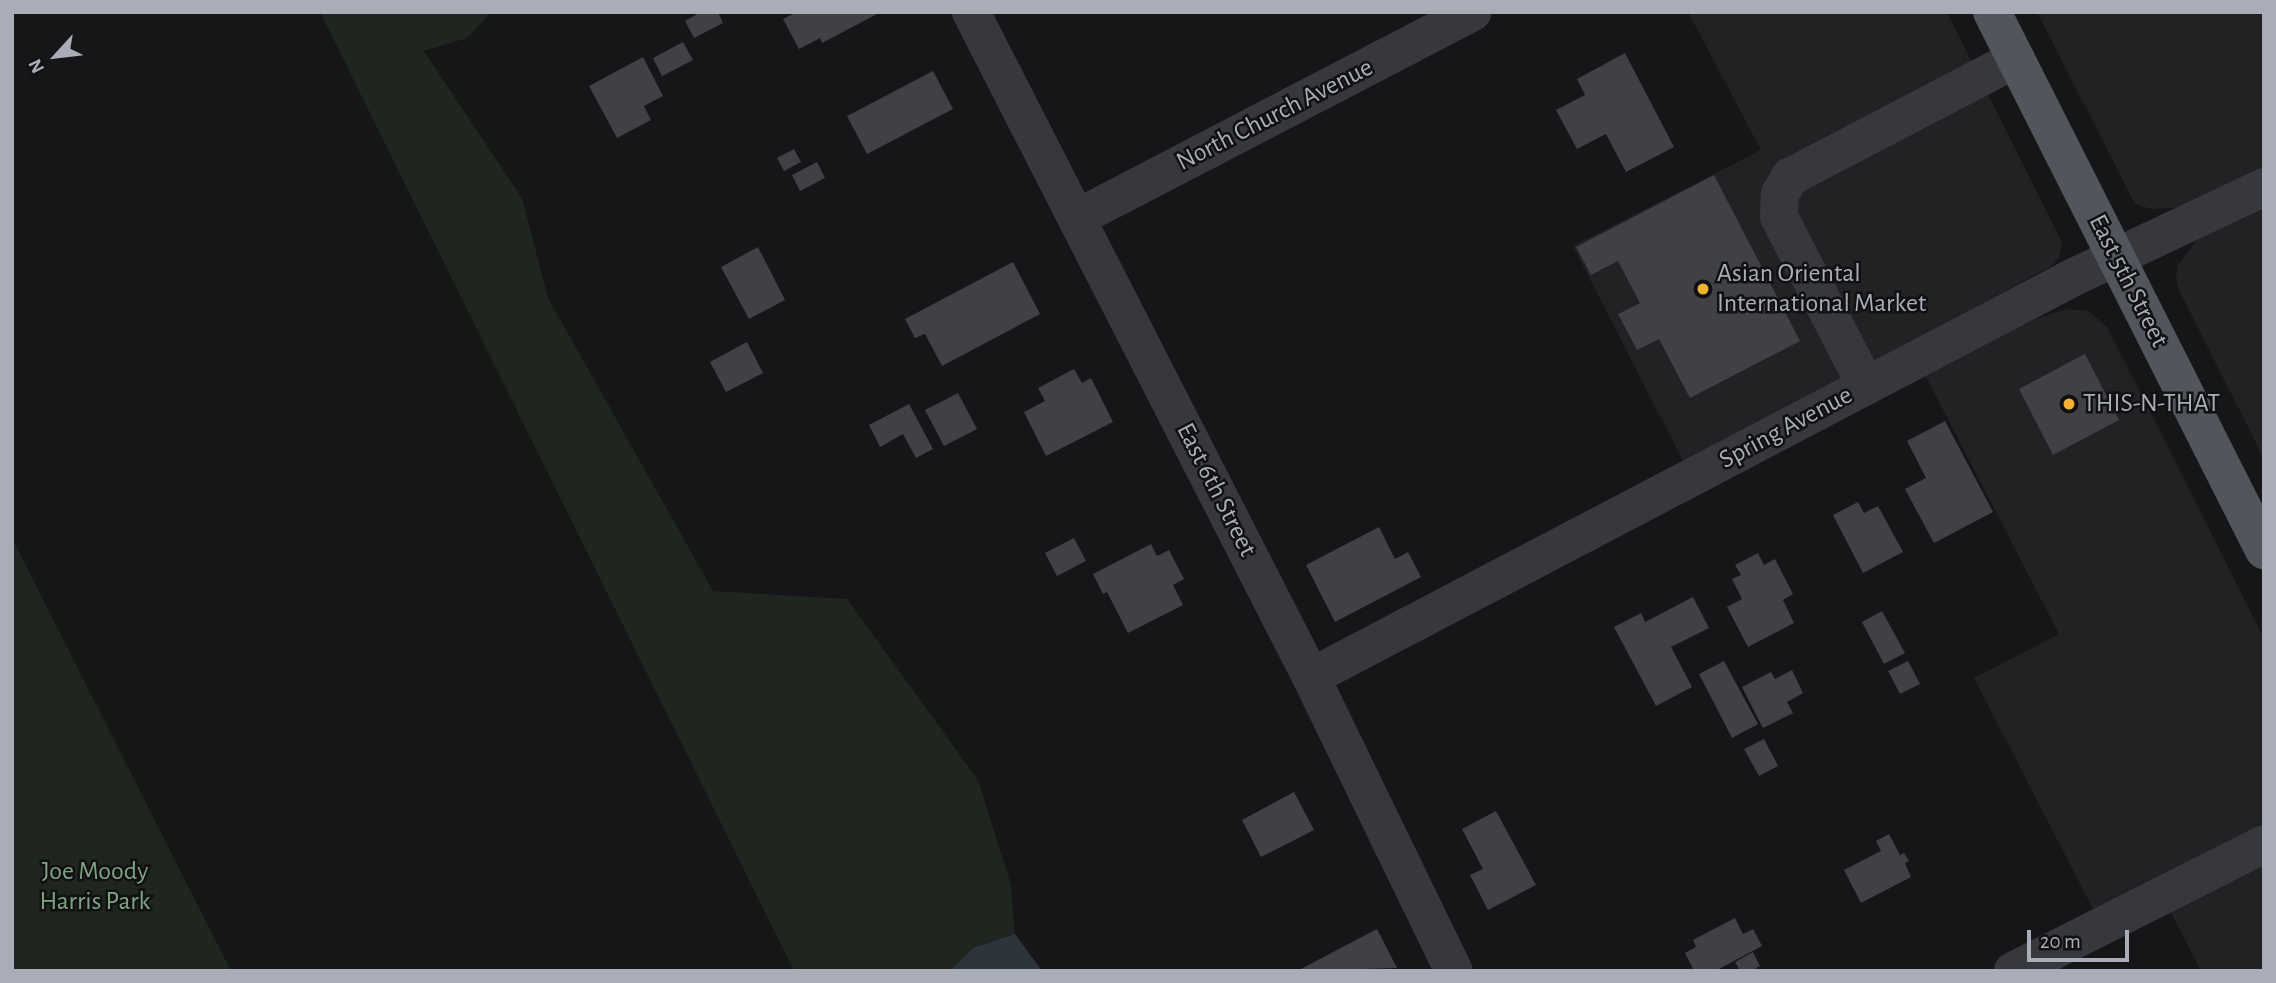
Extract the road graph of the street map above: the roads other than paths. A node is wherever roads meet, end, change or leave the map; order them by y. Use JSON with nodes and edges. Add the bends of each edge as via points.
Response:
{"nodes":[{"id":1,"x":971,"y":12,"type":"edge"},
{"id":2,"x":1473,"y":12,"type":"edge"},
{"id":3,"x":1992,"y":12,"type":"edge"},
{"id":4,"x":2016,"y":59,"type":"junction"},
{"id":5,"x":2264,"y":187,"type":"edge"},
{"id":6,"x":1077,"y":218,"type":"junction"},
{"id":7,"x":2117,"y":259,"type":"junction"},
{"id":8,"x":1866,"y":386,"type":"junction"},
{"id":9,"x":2264,"y":550,"type":"edge"},
{"id":10,"x":1311,"y":677,"type":"junction"},
{"id":11,"x":2264,"y":844,"type":"edge"},
{"id":12,"x":1454,"y":971,"type":"edge"},
{"id":13,"x":2013,"y":971,"type":"edge"}],
"edges":[{"from":1,"to":6,"type":"street","name":"East 6th Street"},
{"from":2,"to":6,"type":"street","name":"North Church Avenue"},
{"from":3,"to":4,"type":"main road","name":"East 5th Street"},
{"from":4,"to":7,"type":"main road","name":"East 5th Street"},
{"from":4,"to":8,"type":"street","via":[[1790,177],[1780,194],[1779,217]]},
{"from":5,"to":7,"type":"street","name":"Spring Avenue"},
{"from":6,"to":10,"type":"street","name":"East 6th Street"},
{"from":7,"to":8,"type":"street","name":"Spring Avenue"},
{"from":7,"to":9,"type":"main road","name":"East 5th Street"},
{"from":8,"to":10,"type":"street","name":"Spring Avenue"},
{"from":10,"to":12,"type":"street","name":"East 6th Street"},
{"from":11,"to":13,"type":"street"}]}
